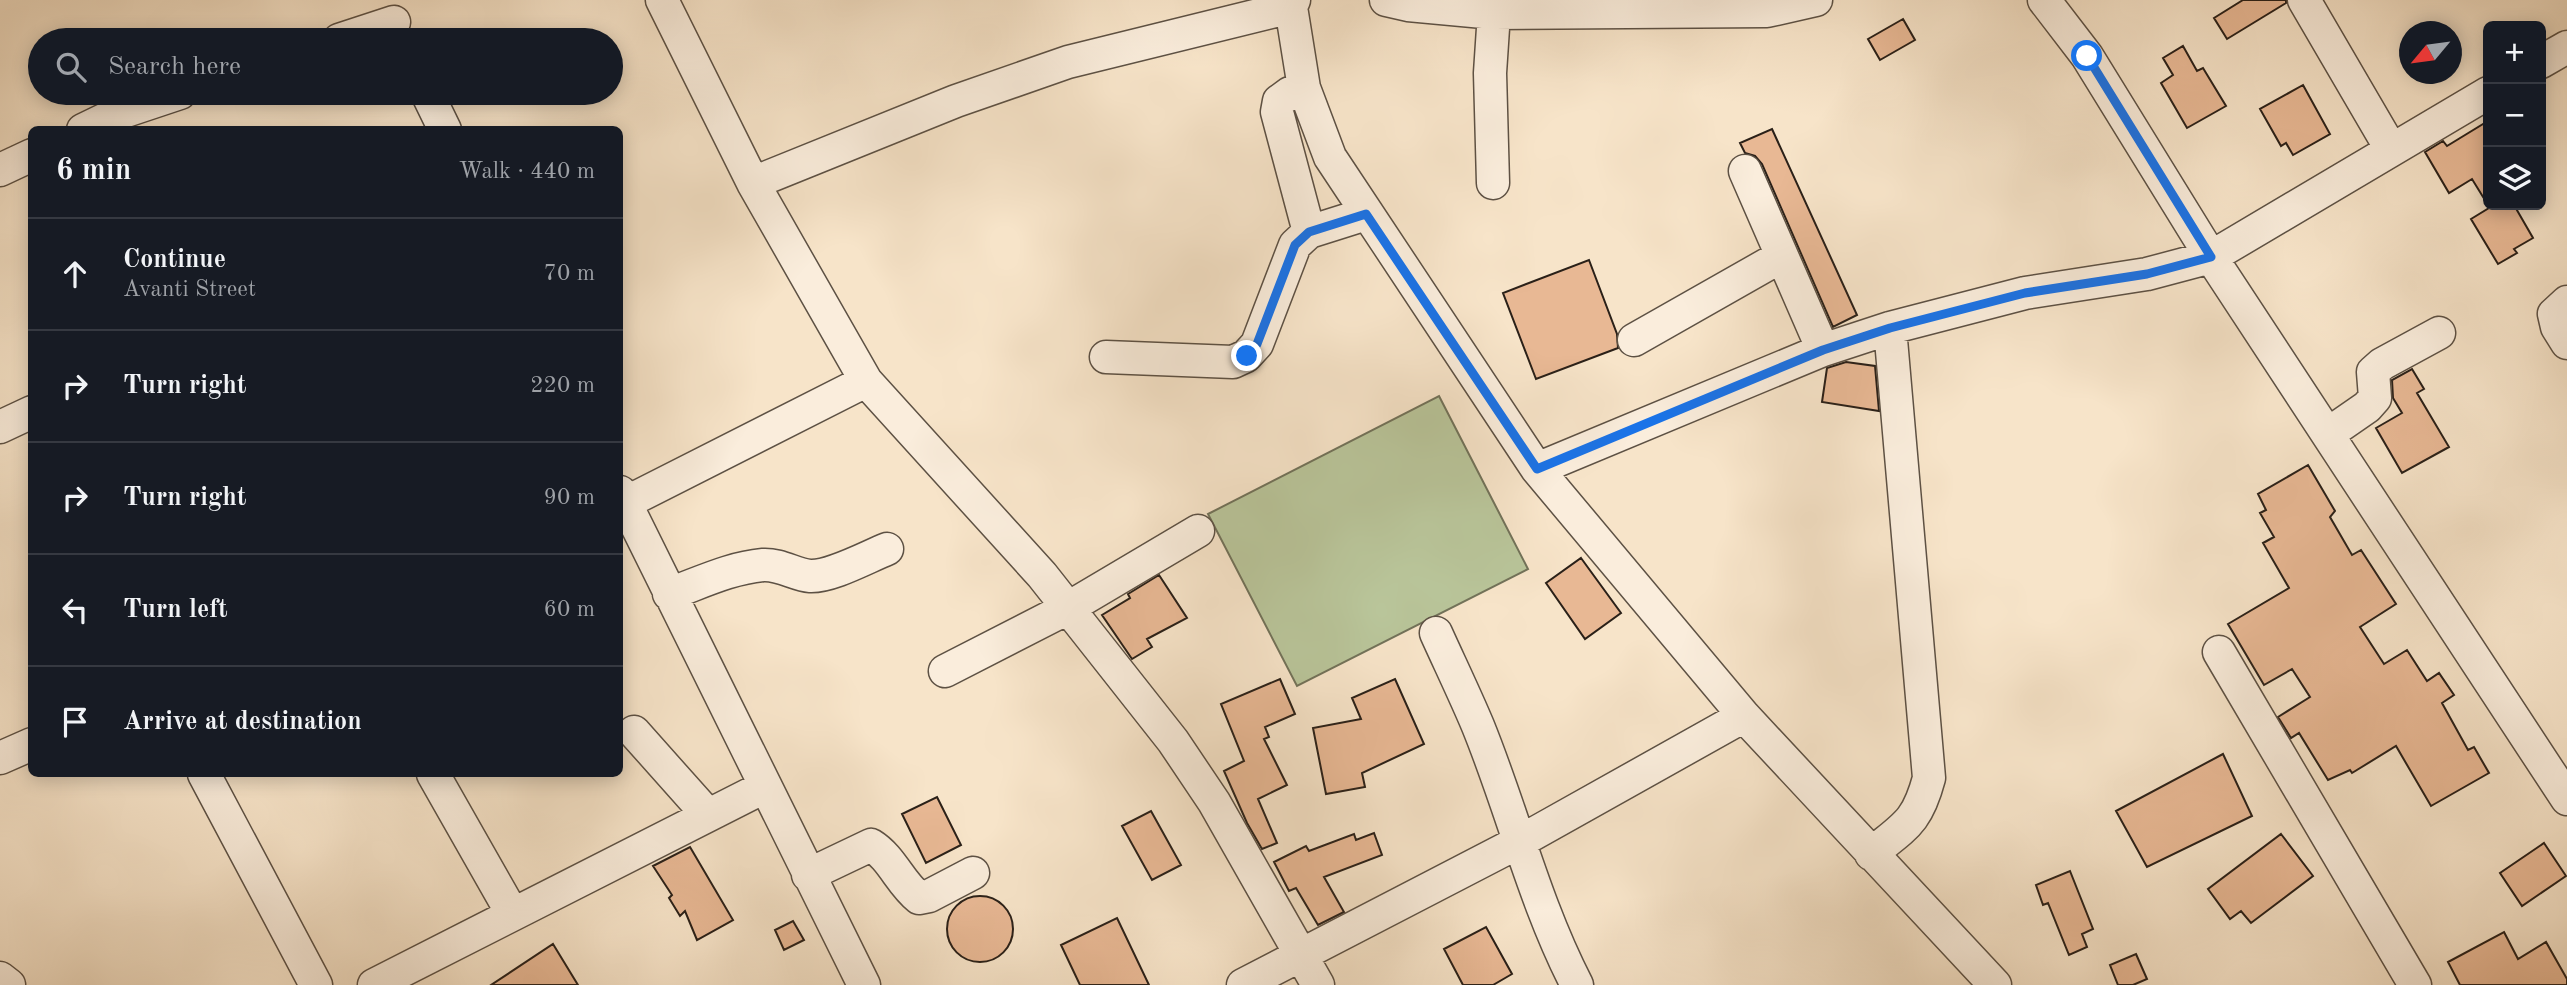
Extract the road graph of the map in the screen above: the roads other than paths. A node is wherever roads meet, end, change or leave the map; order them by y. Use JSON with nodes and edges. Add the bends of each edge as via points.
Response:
{"nodes":[{"id":1,"x":662,"y":0,"type":"edge"},
{"id":2,"x":1386,"y":0,"type":"edge"},
{"id":3,"x":1816,"y":0,"type":"edge"},
{"id":4,"x":2044,"y":0,"type":"edge"},
{"id":5,"x":2304,"y":0,"type":"edge"},
{"id":6,"x":1293,"y":3,"type":"edge"},
{"id":7,"x":1494,"y":13,"type":"junction"},
{"id":8,"x":393,"y":21,"type":"edge"},
{"id":9,"x":373,"y":28,"type":"edge"},
{"id":10,"x":2567,"y":47,"type":"edge"},
{"id":11,"x":2546,"y":59,"type":"edge"},
{"id":12,"x":1304,"y":89,"type":"junction"},
{"id":13,"x":2483,"y":96,"type":"edge"},
{"id":14,"x":144,"y":105,"type":"edge"},
{"id":15,"x":433,"y":105,"type":"edge"},
{"id":16,"x":91,"y":126,"type":"edge"},
{"id":17,"x":443,"y":126,"type":"edge"},
{"id":18,"x":2391,"y":149,"type":"junction"},
{"id":19,"x":28,"y":157,"type":"edge"},
{"id":20,"x":0,"y":170,"type":"edge"},
{"id":21,"x":1745,"y":171,"type":"dead end"},
{"id":22,"x":753,"y":183,"type":"junction"},
{"id":23,"x":1493,"y":183,"type":"dead end"},
{"id":24,"x":1366,"y":214,"type":"junction"},
{"id":25,"x":1309,"y":232,"type":"junction"},
{"id":26,"x":1782,"y":256,"type":"junction"},
{"id":27,"x":2211,"y":257,"type":"junction"},
{"id":28,"x":2567,"y":302,"type":"edge"},
{"id":29,"x":1890,"y":328,"type":"junction"},
{"id":30,"x":2439,"y":333,"type":"dead end"},
{"id":31,"x":1634,"y":340,"type":"dead end"},
{"id":32,"x":2567,"y":343,"type":"edge"},
{"id":33,"x":1823,"y":350,"type":"junction"},
{"id":34,"x":1106,"y":357,"type":"dead end"},
{"id":35,"x":866,"y":382,"type":"junction"},
{"id":36,"x":28,"y":414,"type":"edge"},
{"id":37,"x":0,"y":427,"type":"edge"},
{"id":38,"x":2328,"y":434,"type":"junction"},
{"id":39,"x":1537,"y":469,"type":"junction"},
{"id":40,"x":623,"y":497,"type":"edge"},
{"id":41,"x":623,"y":499,"type":"edge"},
{"id":42,"x":1198,"y":531,"type":"dead end"},
{"id":43,"x":887,"y":549,"type":"dead end"},
{"id":44,"x":670,"y":594,"type":"junction"},
{"id":45,"x":1068,"y":608,"type":"junction"},
{"id":46,"x":1436,"y":634,"type":"dead end"},
{"id":47,"x":2219,"y":652,"type":"dead end"},
{"id":48,"x":945,"y":671,"type":"dead end"},
{"id":49,"x":1744,"y":716,"type":"junction"},
{"id":50,"x":634,"y":732,"type":"dead end"},
{"id":51,"x":28,"y":746,"type":"edge"},
{"id":52,"x":0,"y":758,"type":"edge"},
{"id":53,"x":206,"y":777,"type":"edge"},
{"id":54,"x":435,"y":777,"type":"edge"},
{"id":55,"x":764,"y":787,"type":"junction"},
{"id":56,"x":2567,"y":799,"type":"edge"},
{"id":57,"x":708,"y":815,"type":"junction"},
{"id":58,"x":1519,"y":842,"type":"junction"},
{"id":59,"x":1871,"y":854,"type":"junction"},
{"id":60,"x":973,"y":873,"type":"dead end"},
{"id":61,"x":808,"y":875,"type":"junction"},
{"id":62,"x":512,"y":913,"type":"junction"},
{"id":63,"x":1303,"y":956,"type":"junction"},
{"id":64,"x":0,"y":978,"type":"edge"},
{"id":65,"x":9,"y":985,"type":"edge"},
{"id":66,"x":316,"y":985,"type":"edge"},
{"id":67,"x":374,"y":985,"type":"edge"},
{"id":68,"x":864,"y":985,"type":"edge"},
{"id":69,"x":1243,"y":985,"type":"edge"},
{"id":70,"x":1318,"y":985,"type":"edge"},
{"id":71,"x":1577,"y":985,"type":"edge"},
{"id":72,"x":1995,"y":985,"type":"edge"},
{"id":73,"x":2416,"y":985,"type":"edge"}],
"edges":[{"from":1,"to":22,"type":"street"},
{"from":2,"to":7,"type":"street"},
{"from":3,"to":7,"type":"street","via":[[1766,10]]},
{"from":4,"to":27,"type":"street","via":[[2087,56]]},
{"from":5,"to":18,"type":"street"},
{"from":6,"to":12,"type":"street"},
{"from":6,"to":22,"type":"street","via":[[1068,62],[956,101]]},
{"from":7,"to":23,"type":"street","via":[[1490,73]]},
{"from":8,"to":9,"type":"street"},
{"from":10,"to":11,"type":"street"},
{"from":12,"to":24,"type":"street","via":[[1330,157]]},
{"from":12,"to":25,"type":"street","via":[[1279,102],[1277,112]]},
{"from":13,"to":18,"type":"street"},
{"from":14,"to":16,"type":"street"},
{"from":15,"to":17,"type":"street"},
{"from":18,"to":27,"type":"street"},
{"from":19,"to":20,"type":"street"},
{"from":21,"to":26,"type":"street"},
{"from":22,"to":35,"type":"street"},
{"from":24,"to":25,"type":"street"},
{"from":24,"to":39,"type":"street"},
{"from":25,"to":34,"type":"street","via":[[1295,245],[1257,344],[1247,356],[1233,362]]},
{"from":26,"to":31,"type":"street"},
{"from":26,"to":33,"type":"street"},
{"from":27,"to":29,"type":"street","via":[[2147,274],[2025,293]]},
{"from":27,"to":38,"type":"street"},
{"from":28,"to":32,"type":"street","via":[[2554,314]]},
{"from":29,"to":33,"type":"street"},
{"from":29,"to":59,"type":"street","via":[[1928,778],[1913,820]]},
{"from":30,"to":38,"type":"street","via":[[2373,372],[2375,398]]},
{"from":33,"to":39,"type":"street"},
{"from":35,"to":40,"type":"street"},
{"from":35,"to":45,"type":"street"},
{"from":36,"to":37,"type":"street"},
{"from":38,"to":56,"type":"street"},
{"from":39,"to":49,"type":"street"},
{"from":41,"to":44,"type":"street"},
{"from":42,"to":45,"type":"street"},
{"from":43,"to":44,"type":"street","via":[[827,573],[809,576],[767,565],[740,568]]},
{"from":44,"to":55,"type":"street"},
{"from":45,"to":48,"type":"street"},
{"from":45,"to":63,"type":"street","via":[[1214,802]]},
{"from":46,"to":58,"type":"street","via":[[1478,726]]},
{"from":47,"to":73,"type":"street"},
{"from":49,"to":58,"type":"street"},
{"from":49,"to":59,"type":"street"},
{"from":50,"to":57,"type":"street"},
{"from":51,"to":52,"type":"street"},
{"from":53,"to":66,"type":"street"},
{"from":54,"to":62,"type":"street"},
{"from":55,"to":57,"type":"street"},
{"from":55,"to":61,"type":"street"},
{"from":57,"to":62,"type":"street"},
{"from":58,"to":63,"type":"street"},
{"from":58,"to":71,"type":"street"},
{"from":59,"to":72,"type":"street"},
{"from":60,"to":61,"type":"street","via":[[919,898],[871,845]]},
{"from":61,"to":68,"type":"street"},
{"from":62,"to":67,"type":"street"},
{"from":63,"to":69,"type":"street"},
{"from":63,"to":70,"type":"street"},
{"from":64,"to":65,"type":"street"}]}
